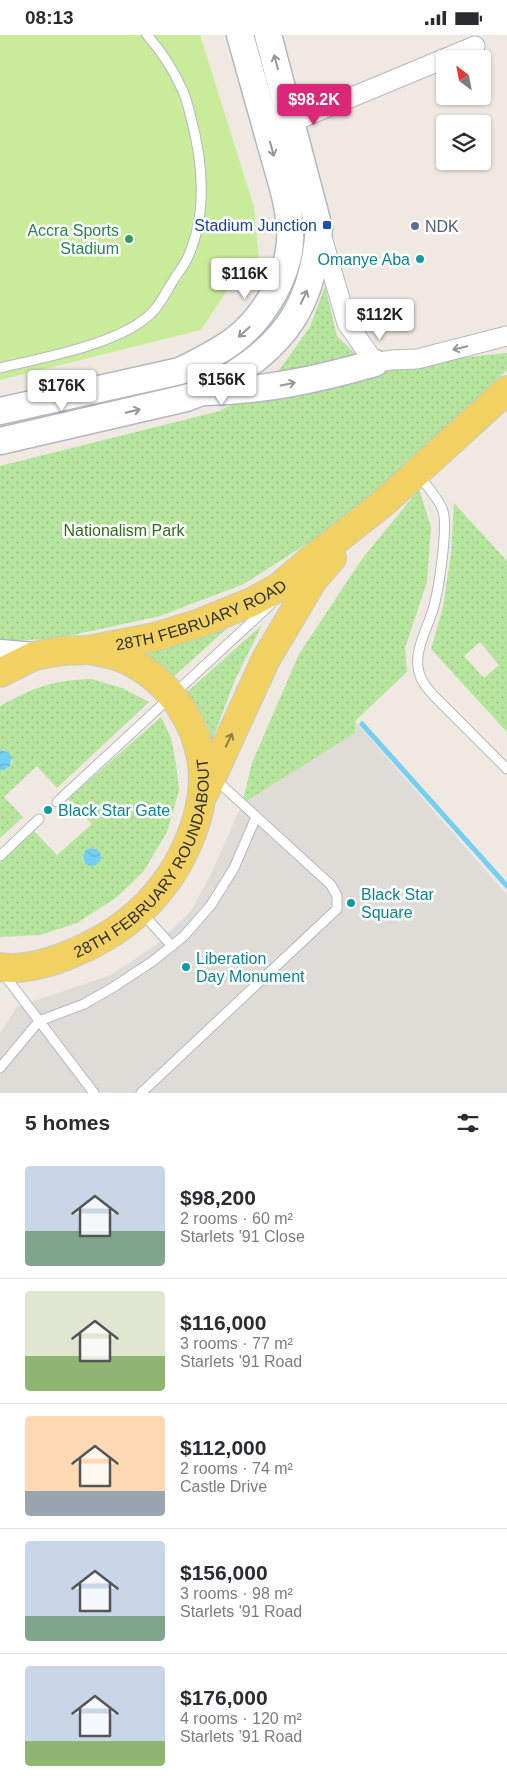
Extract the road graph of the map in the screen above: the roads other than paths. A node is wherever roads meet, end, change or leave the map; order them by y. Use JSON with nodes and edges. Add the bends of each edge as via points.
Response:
{"nodes":[{"id":1,"x":147,"y":35,"type":"edge"},
{"id":2,"x":240,"y":35,"type":"edge"},
{"id":3,"x":268,"y":35,"type":"edge"},
{"id":4,"x":475,"y":45,"type":"dead end"},
{"id":5,"x":292,"y":122,"type":"junction"},
{"id":6,"x":320,"y":228,"type":"junction"},
{"id":7,"x":507,"y":337,"type":"edge"},
{"id":8,"x":375,"y":363,"type":"junction"},
{"id":9,"x":0,"y":368,"type":"edge"},
{"id":10,"x":507,"y":390,"type":"edge"},
{"id":11,"x":205,"y":392,"type":"junction"},
{"id":12,"x":39,"y":402,"type":"junction"},
{"id":13,"x":0,"y":411,"type":"edge"},
{"id":14,"x":45,"y":431,"type":"junction"},
{"id":15,"x":0,"y":441,"type":"edge"},
{"id":16,"x":416,"y":471,"type":"junction"},
{"id":17,"x":375,"y":510,"type":"junction"},
{"id":18,"x":88,"y":650,"type":"junction"},
{"id":19,"x":0,"y":653,"type":"edge"},
{"id":20,"x":34,"y":656,"type":"junction"},
{"id":21,"x":0,"y":673,"type":"edge"},
{"id":22,"x":172,"y":695,"type":"junction"},
{"id":23,"x":507,"y":769,"type":"edge"},
{"id":24,"x":207,"y":788,"type":"junction"},
{"id":25,"x":57,"y":802,"type":"dead end"},
{"id":26,"x":256,"y":817,"type":"junction"},
{"id":27,"x":39,"y":819,"type":"dead end"},
{"id":28,"x":0,"y":856,"type":"edge"},
{"id":29,"x":140,"y":911,"type":"junction"},
{"id":30,"x":172,"y":946,"type":"junction"},
{"id":31,"x":3,"y":970,"type":"edge"},
{"id":32,"x":39,"y":1021,"type":"junction"},
{"id":33,"x":0,"y":1069,"type":"edge"},
{"id":34,"x":94,"y":1093,"type":"edge"},
{"id":35,"x":141,"y":1093,"type":"edge"}],
"edges":[{"from":1,"to":9,"type":"lane","via":[[164,55],[183,91],[200,157],[202,202],[187,259],[146,318],[114,337]]},
{"from":2,"to":12,"type":"main road","one_way":true,"via":[[284,190],[289,222],[286,264],[268,304],[255,323],[235,340],[180,371]]},
{"from":5,"to":3,"type":"main road","one_way":true},
{"from":4,"to":5,"type":"street"},
{"from":5,"to":6,"type":"main road"},
{"from":6,"to":8,"type":"street","via":[[347,323]]},
{"from":11,"to":6,"type":"main road","one_way":true,"via":[[248,365],[272,345],[290,323],[313,275]]},
{"from":7,"to":8,"type":"street","one_way":true,"via":[[417,359]]},
{"from":11,"to":8,"type":"main road","one_way":true,"via":[[266,389]]},
{"from":10,"to":16,"type":"main road","name":"28TH FEBRUARY ROAD"},
{"from":14,"to":11,"type":"main road","one_way":true},
{"from":12,"to":13,"type":"main road"},
{"from":12,"to":14,"type":"main road"},
{"from":14,"to":15,"type":"main road"},
{"from":16,"to":17,"type":"main road","name":"28TH FEBRUARY ROAD"},
{"from":16,"to":23,"type":"lane","via":[[442,508],[444,519],[438,587],[418,654],[418,671],[425,686]]},
{"from":17,"to":18,"type":"main road","name":"28TH FEBRUARY ROAD","via":[[279,587],[252,602],[155,637]]},
{"from":17,"to":22,"type":"lane"},
{"from":24,"to":17,"type":"main road","name":"28TH FEBRUARY ROAD","one_way":true,"via":[[266,659],[313,580]]},
{"from":18,"to":20,"type":"main road","name":"28TH FEBRUARY ROAD"},
{"from":18,"to":22,"type":"main road","name":"28TH FEBRUARY ROUNDABOUT","via":[[120,657],[148,673]]},
{"from":19,"to":20,"type":"main road","name":"28TH FEBRUARY ROAD"},
{"from":20,"to":21,"type":"main road"},
{"from":22,"to":24,"type":"main road","name":"28TH FEBRUARY ROUNDABOUT","via":[[192,726]]},
{"from":22,"to":25,"type":"lane"},
{"from":24,"to":26,"type":"lane"},
{"from":24,"to":29,"type":"main road","name":"28TH FEBRUARY ROUNDABOUT","via":[[188,843],[165,883]]},
{"from":26,"to":30,"type":"lane","via":[[234,868],[211,905]]},
{"from":26,"to":35,"type":"lane","via":[[331,885],[337,896],[337,909]]},
{"from":27,"to":28,"type":"lane"},
{"from":29,"to":30,"type":"lane"},
{"from":29,"to":31,"type":"main road","name":"28TH FEBRUARY ROUNDABOUT","via":[[97,943],[55,961]]},
{"from":30,"to":32,"type":"lane","via":[[84,1004]]},
{"from":31,"to":32,"type":"lane"},
{"from":32,"to":33,"type":"lane"},
{"from":32,"to":34,"type":"lane"}]}
